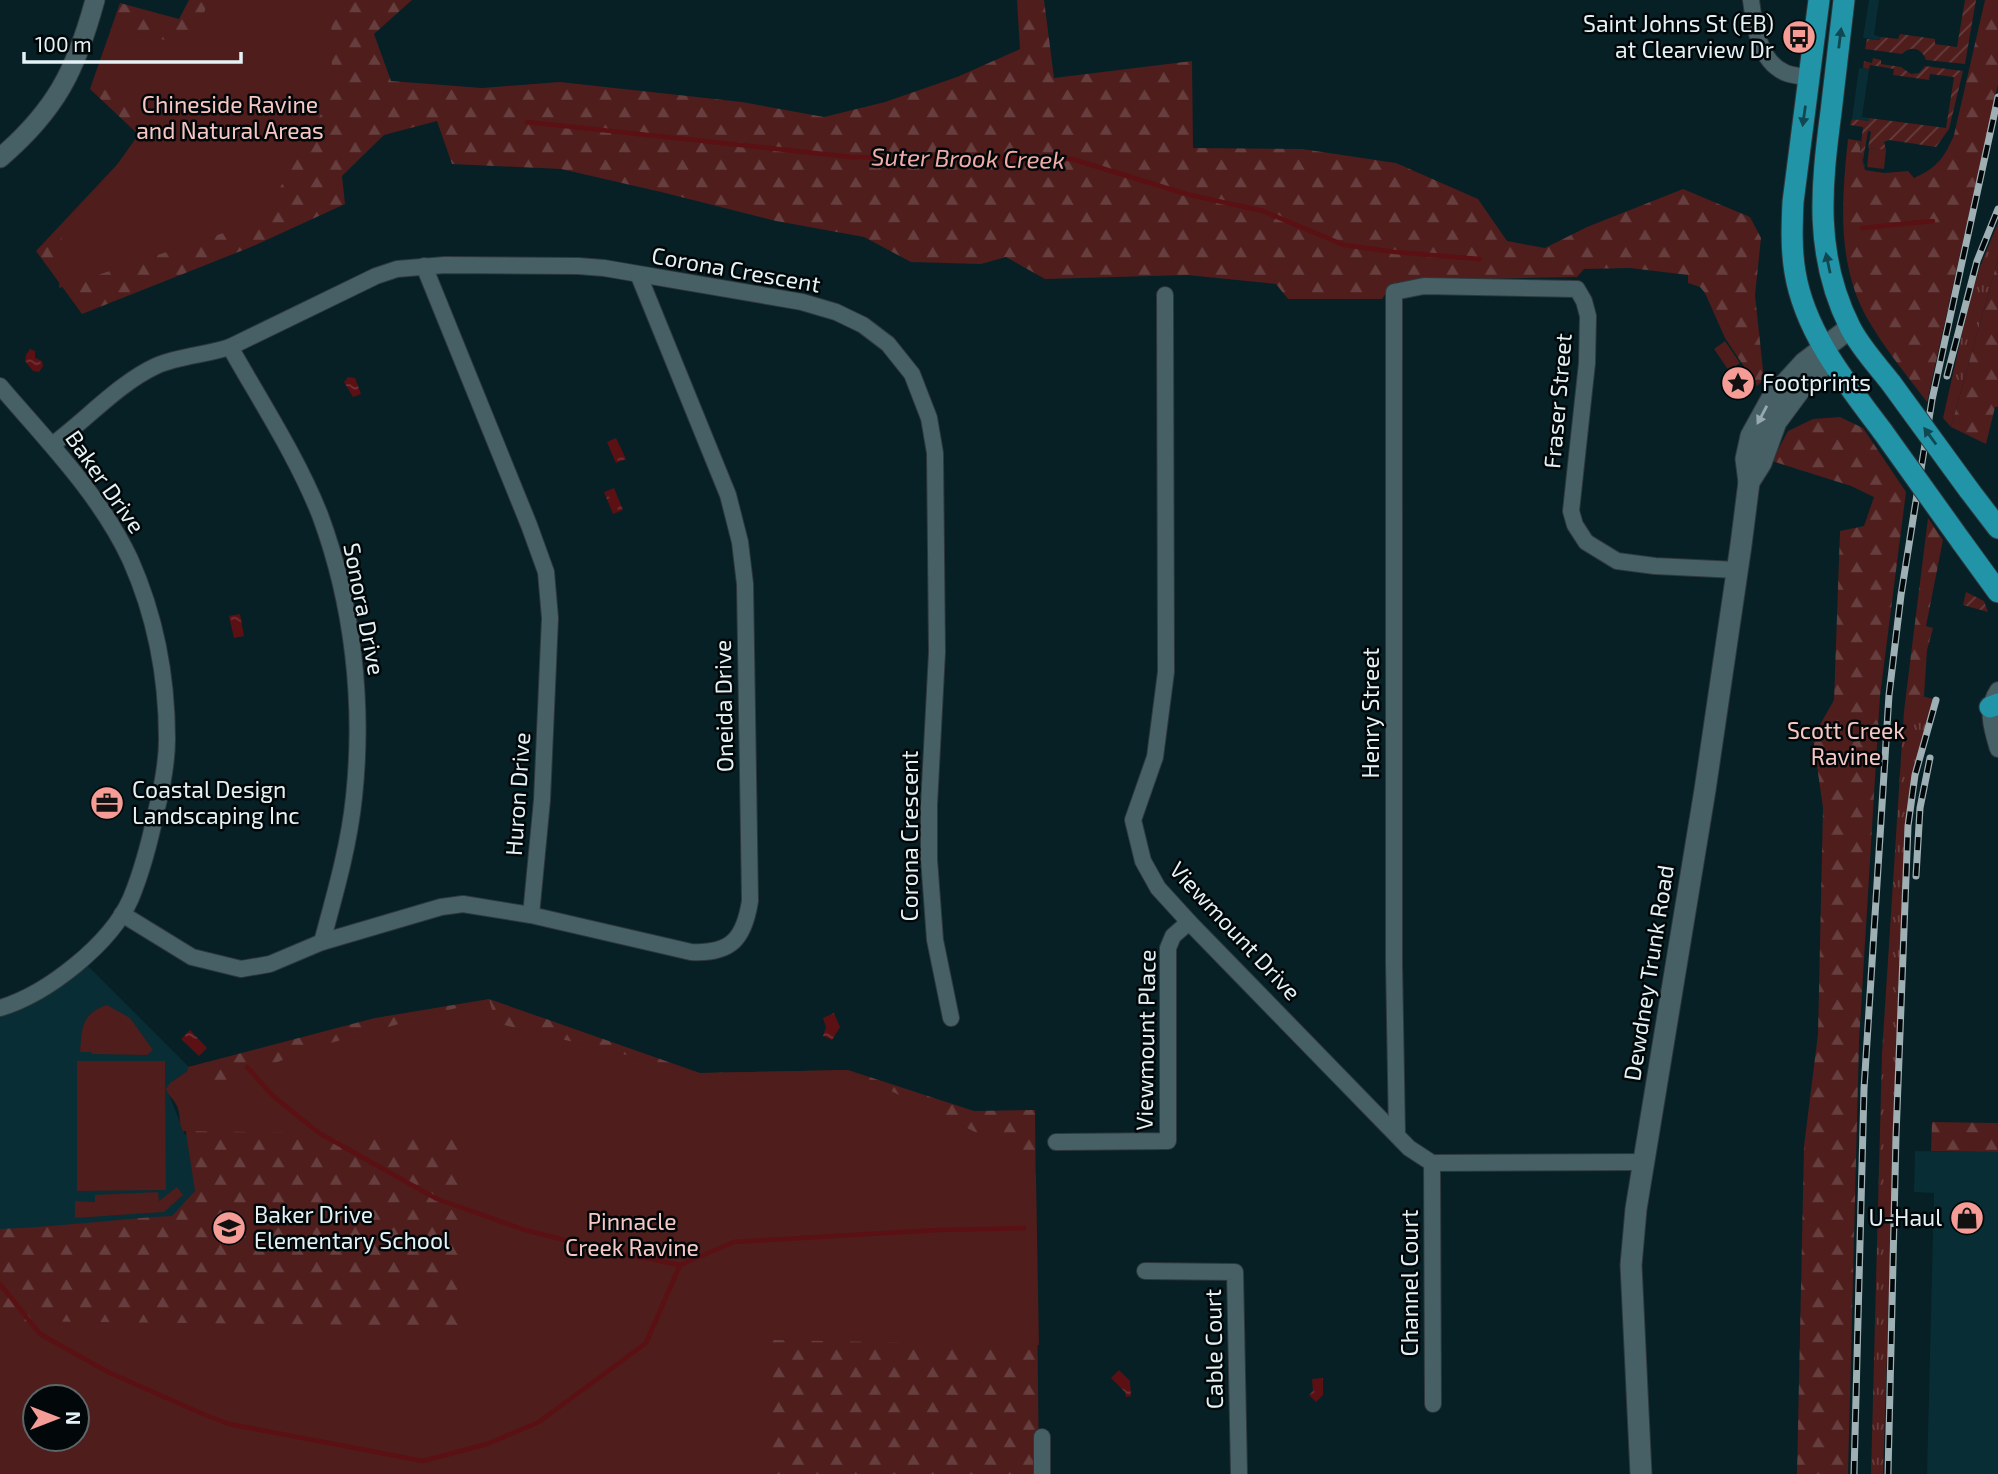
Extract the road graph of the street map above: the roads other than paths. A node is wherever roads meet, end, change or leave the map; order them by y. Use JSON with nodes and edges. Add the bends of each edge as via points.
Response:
{"nodes":[{"id":1,"x":95,"y":0,"type":"edge"},
{"id":2,"x":1751,"y":0,"type":"edge"},
{"id":3,"x":1819,"y":0,"type":"edge"},
{"id":4,"x":1844,"y":0,"type":"edge"},
{"id":5,"x":1809,"y":77,"type":"junction"},
{"id":6,"x":0,"y":158,"type":"edge"},
{"id":7,"x":424,"y":266,"type":"junction"},
{"id":8,"x":639,"y":275,"type":"junction"},
{"id":9,"x":1394,"y":292,"type":"joint"},
{"id":10,"x":1165,"y":295,"type":"dead end"},
{"id":11,"x":1853,"y":333,"type":"junction"},
{"id":12,"x":230,"y":347,"type":"junction"},
{"id":13,"x":1828,"y":354,"type":"junction"},
{"id":14,"x":0,"y":386,"type":"edge"},
{"id":15,"x":6,"y":406,"type":"edge"},
{"id":16,"x":52,"y":446,"type":"junction"},
{"id":17,"x":1998,"y":528,"type":"edge"},
{"id":18,"x":1962,"y":532,"type":"junction"},
{"id":19,"x":1998,"y":569,"type":"edge"},
{"id":20,"x":1737,"y":570,"type":"junction"},
{"id":21,"x":1998,"y":592,"type":"edge"},
{"id":22,"x":1995,"y":700,"type":"edge"},
{"id":23,"x":1998,"y":749,"type":"edge"},
{"id":24,"x":122,"y":914,"type":"junction"},
{"id":25,"x":531,"y":915,"type":"junction"},
{"id":26,"x":1189,"y":922,"type":"junction"},
{"id":27,"x":322,"y":942,"type":"junction"},
{"id":28,"x":0,"y":1009,"type":"edge"},
{"id":29,"x":951,"y":1018,"type":"dead end"},
{"id":30,"x":1397,"y":1134,"type":"junction"},
{"id":31,"x":1056,"y":1143,"type":"dead end"},
{"id":32,"x":1646,"y":1161,"type":"junction"},
{"id":33,"x":1432,"y":1163,"type":"junction"},
{"id":34,"x":1145,"y":1270,"type":"dead end"},
{"id":35,"x":1433,"y":1404,"type":"dead end"},
{"id":36,"x":1042,"y":1437,"type":"dead end"},
{"id":37,"x":1042,"y":1474,"type":"edge"},
{"id":38,"x":1239,"y":1474,"type":"edge"},
{"id":39,"x":1641,"y":1474,"type":"edge"}],
"edges":[{"from":1,"to":6,"type":"street","via":[[76,61],[61,90],[29,132]]},
{"from":2,"to":5,"type":"street","via":[[1757,36],[1773,63],[1787,74]]},
{"from":3,"to":5,"type":"main road"},
{"from":11,"to":4,"type":"main road","one_way":true,"via":[[1827,265],[1821,215]]},
{"from":5,"to":13,"type":"main road","one_way":true,"via":[[1793,202],[1792,253],[1801,298]]},
{"from":7,"to":8,"type":"street","name":"Corona Crescent","via":[[578,266]]},
{"from":7,"to":12,"type":"street","name":"Corona Crescent","via":[[376,276]]},
{"from":7,"to":25,"type":"street","name":"Huron Drive","via":[[546,572],[550,631]]},
{"from":8,"to":25,"type":"street","name":"Oneida Drive","via":[[728,495],[740,542],[745,584],[750,901],[738,938],[711,952],[691,952]]},
{"from":8,"to":29,"type":"street","name":"Corona Crescent","via":[[802,302],[843,314],[888,344],[912,374],[922,396],[936,453],[937,652],[930,881],[935,940]]},
{"from":9,"to":20,"type":"street","name":"Fraser Street","via":[[1424,286],[1577,289],[1588,316],[1586,388],[1571,499],[1575,525],[1586,542],[1617,561]]},
{"from":9,"to":30,"type":"street","name":"Henry Street"},
{"from":10,"to":26,"type":"street","name":"Viewmount Drive","via":[[1166,672],[1154,757],[1133,820],[1143,861],[1158,888]]},
{"from":11,"to":13,"type":"main road","name":"Dewdney Trunk Road"},
{"from":17,"to":11,"type":"main road","one_way":true,"bridge":true},
{"from":12,"to":16,"type":"street","name":"Corona Crescent","via":[[148,370]]},
{"from":12,"to":27,"type":"street","name":"Sonora Drive","via":[[319,513],[349,629],[356,696],[356,769],[349,828]]},
{"from":13,"to":18,"type":"main road","bridge":true},
{"from":13,"to":20,"type":"main road","name":"Dewdney Trunk Road","via":[[1776,422],[1749,482]]},
{"from":14,"to":15,"type":"street","name":"Baker Drive"},
{"from":15,"to":16,"type":"street","name":"Baker Drive"},
{"from":16,"to":24,"type":"street","name":"Baker Drive","via":[[98,505],[130,559],[148,606],[164,681],[166,766],[151,836]]},
{"from":18,"to":19,"type":"main road"},
{"from":18,"to":21,"type":"main road"},
{"from":20,"to":32,"type":"main road","name":"Dewdney Trunk Road"},
{"from":22,"to":23,"type":"street","via":[[1990,720]]},
{"from":24,"to":27,"type":"street","via":[[192,957],[241,969],[270,964]]},
{"from":24,"to":28,"type":"street","name":"Baker Drive","via":[[61,977]]},
{"from":25,"to":27,"type":"street","via":[[463,904]]},
{"from":26,"to":30,"type":"street","name":"Viewmount Drive"},
{"from":26,"to":31,"type":"street","name":"Viewmount Place","via":[[1172,936],[1168,948],[1168,1141]]},
{"from":30,"to":33,"type":"street","name":"Viewmount Drive"},
{"from":32,"to":33,"type":"street"},
{"from":32,"to":39,"type":"main road","name":"Dewdney Trunk Road","via":[[1631,1265]]},
{"from":33,"to":35,"type":"street","name":"Channel Court"},
{"from":34,"to":38,"type":"street","name":"Cable Court","via":[[1235,1272]]},
{"from":36,"to":37,"type":"street"}]}
